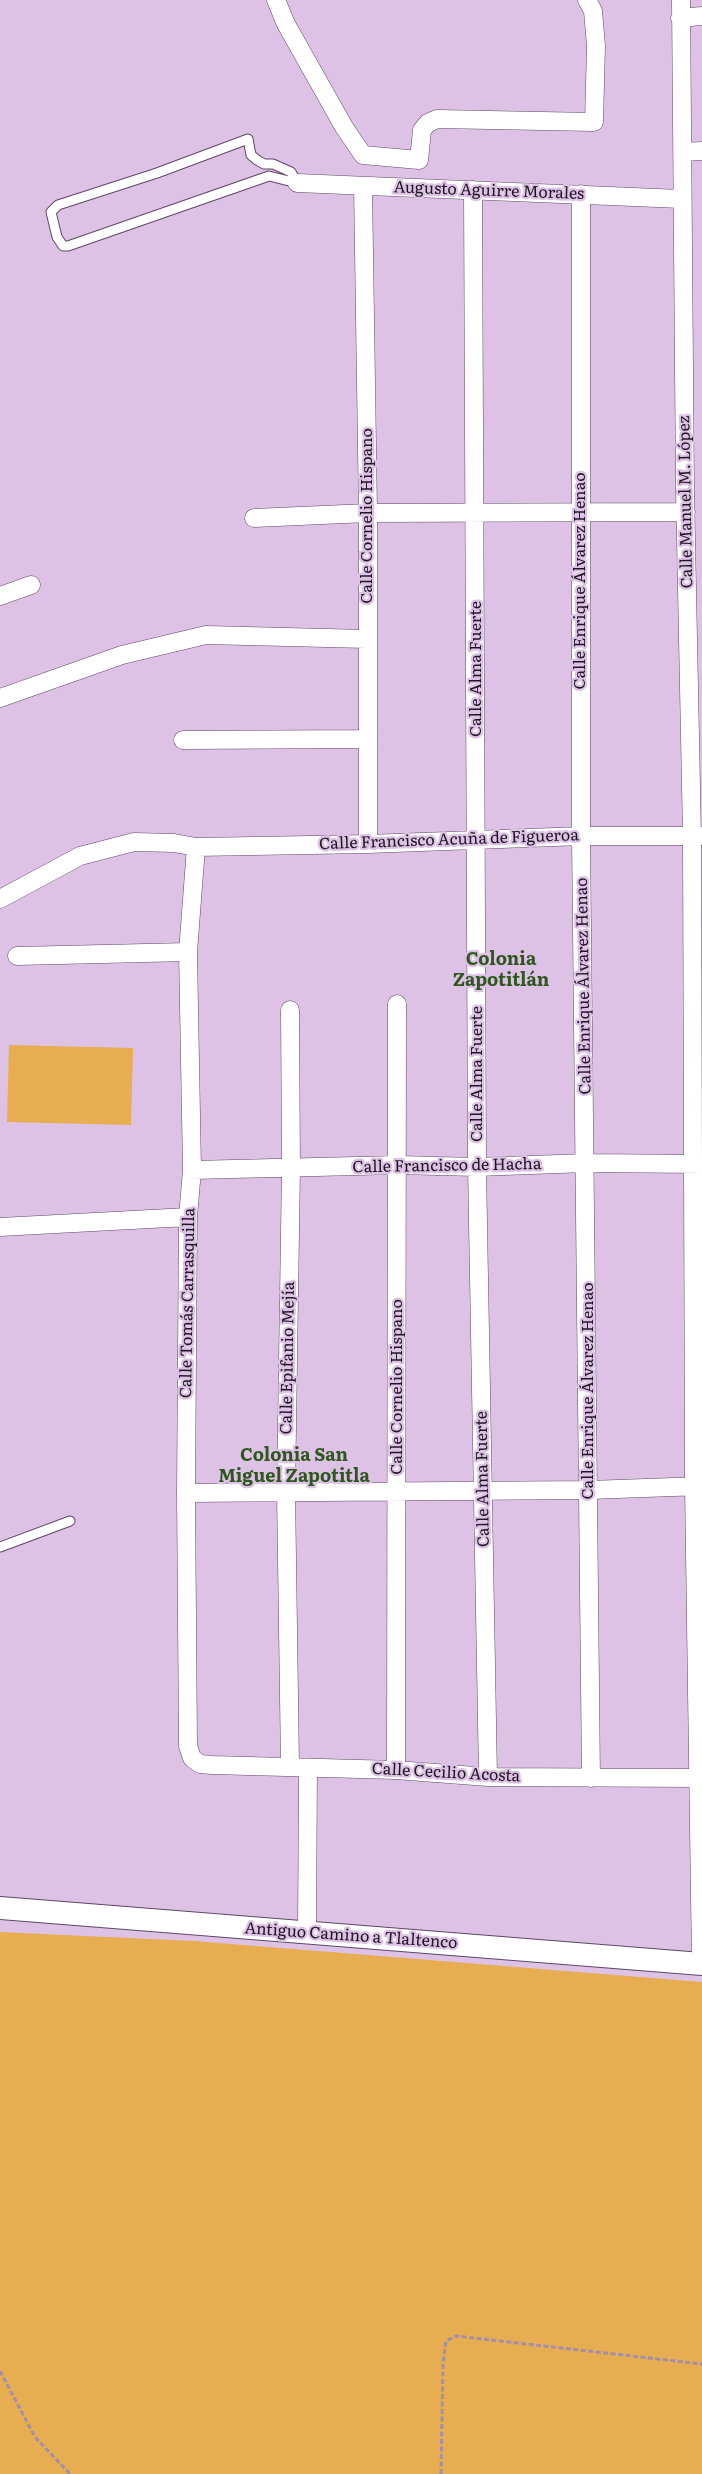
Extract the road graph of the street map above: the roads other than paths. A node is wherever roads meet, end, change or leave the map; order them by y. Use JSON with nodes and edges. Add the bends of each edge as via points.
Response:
{"nodes":[{"id":1,"x":276,"y":0,"type":"edge"},
{"id":2,"x":587,"y":0,"type":"edge"},
{"id":3,"x":681,"y":0,"type":"edge"},
{"id":4,"x":702,"y":16,"type":"edge"},
{"id":5,"x":680,"y":18,"type":"junction"},
{"id":6,"x":702,"y":151,"type":"edge"},
{"id":7,"x":683,"y":152,"type":"junction"},
{"id":8,"x":297,"y":183,"type":"junction"},
{"id":9,"x":363,"y":187,"type":"junction"},
{"id":10,"x":473,"y":190,"type":"junction"},
{"id":11,"x":581,"y":194,"type":"junction"},
{"id":12,"x":682,"y":198,"type":"junction"},
{"id":13,"x":694,"y":490,"type":"edge"},
{"id":14,"x":476,"y":512,"type":"junction"},
{"id":15,"x":686,"y":512,"type":"junction"},
{"id":16,"x":580,"y":513,"type":"junction"},
{"id":17,"x":368,"y":514,"type":"junction"},
{"id":18,"x":254,"y":518,"type":"dead end"},
{"id":19,"x":31,"y":585,"type":"dead end"},
{"id":20,"x":0,"y":596,"type":"edge"},
{"id":21,"x":367,"y":639,"type":"junction"},
{"id":22,"x":0,"y":698,"type":"edge"},
{"id":23,"x":366,"y":739,"type":"junction"},
{"id":24,"x":183,"y":740,"type":"dead end"},
{"id":25,"x":581,"y":836,"type":"junction"},
{"id":26,"x":697,"y":836,"type":"edge"},
{"id":27,"x":477,"y":839,"type":"junction"},
{"id":28,"x":368,"y":844,"type":"junction"},
{"id":29,"x":196,"y":847,"type":"junction"},
{"id":30,"x":0,"y":899,"type":"edge"},
{"id":31,"x":188,"y":952,"type":"junction"},
{"id":32,"x":17,"y":956,"type":"dead end"},
{"id":33,"x":397,"y":1004,"type":"dead end"},
{"id":34,"x":290,"y":1010,"type":"dead end"},
{"id":35,"x":586,"y":1164,"type":"junction"},
{"id":36,"x":698,"y":1164,"type":"edge"},
{"id":37,"x":398,"y":1165,"type":"junction"},
{"id":38,"x":477,"y":1167,"type":"junction"},
{"id":39,"x":291,"y":1168,"type":"junction"},
{"id":40,"x":192,"y":1170,"type":"junction"},
{"id":41,"x":188,"y":1217,"type":"junction"},
{"id":42,"x":0,"y":1227,"type":"edge"},
{"id":43,"x":698,"y":1486,"type":"edge"},
{"id":44,"x":397,"y":1490,"type":"junction"},
{"id":45,"x":483,"y":1490,"type":"junction"},
{"id":46,"x":589,"y":1490,"type":"junction"},
{"id":47,"x":286,"y":1491,"type":"junction"},
{"id":48,"x":186,"y":1493,"type":"junction"},
{"id":49,"x":70,"y":1521,"type":"dead end"},
{"id":50,"x":0,"y":1547,"type":"edge"},
{"id":51,"x":192,"y":1758,"type":"joint"},
{"id":52,"x":290,"y":1766,"type":"junction"},
{"id":53,"x":308,"y":1768,"type":"junction"},
{"id":54,"x":396,"y":1770,"type":"junction"},
{"id":55,"x":488,"y":1777,"type":"junction"},
{"id":56,"x":591,"y":1778,"type":"junction"},
{"id":57,"x":700,"y":1778,"type":"edge"},
{"id":58,"x":0,"y":1908,"type":"edge"},
{"id":59,"x":307,"y":1932,"type":"junction"},
{"id":60,"x":701,"y":1964,"type":"edge"}],
"edges":[{"from":1,"to":2,"type":"street","via":[[286,24],[363,155],[418,160],[422,130],[437,119],[594,122],[596,46],[593,11]]},
{"from":3,"to":5,"type":"street","name":"Calle Manuel M. López"},
{"from":4,"to":5,"type":"street"},
{"from":5,"to":7,"type":"street","name":"Calle Manuel M. López"},
{"from":6,"to":7,"type":"street"},
{"from":7,"to":12,"type":"street","name":"Calle Manuel M. López"},
{"from":8,"to":8,"type":"lane","via":[[291,172],[256,160],[251,155],[248,140],[58,205],[51,212],[57,237],[64,246],[68,246],[269,176]]},
{"from":8,"to":9,"type":"street","name":"Augusto Aguirre Morales"},
{"from":9,"to":10,"type":"street","name":"Augusto Aguirre Morales"},
{"from":9,"to":17,"type":"street","name":"Calle Cornelio Hispano"},
{"from":10,"to":11,"type":"street","name":"Augusto Aguirre Morales"},
{"from":10,"to":14,"type":"street","name":"Calle Alma Fuerte"},
{"from":11,"to":12,"type":"street","name":"Augusto Aguirre Morales"},
{"from":11,"to":16,"type":"street","name":"Calle Enrique Álvarez Henao"},
{"from":12,"to":13,"type":"street","name":"Calle Manuel M. López"},
{"from":13,"to":15,"type":"street","name":"Calle Manuel M. López"},
{"from":14,"to":16,"type":"street"},
{"from":14,"to":17,"type":"street"},
{"from":14,"to":27,"type":"street","name":"Calle Alma Fuerte"},
{"from":15,"to":16,"type":"street"},
{"from":15,"to":26,"type":"street","name":"Calle Manuel M. López"},
{"from":16,"to":25,"type":"street","name":"Calle Enrique Álvarez Henao"},
{"from":17,"to":18,"type":"street"},
{"from":17,"to":21,"type":"street","name":"Calle Cornelio Hispano"},
{"from":19,"to":20,"type":"street"},
{"from":21,"to":22,"type":"street","via":[[206,635],[122,655]]},
{"from":21,"to":23,"type":"street","name":"Calle Cornelio Hispano"},
{"from":23,"to":24,"type":"street"},
{"from":23,"to":28,"type":"street","name":"Calle Cornelio Hispano"},
{"from":25,"to":26,"type":"street","name":"Calle Francisco Acuña de Figueroa"},
{"from":25,"to":27,"type":"street","name":"Calle Francisco Acuña de Figueroa"},
{"from":25,"to":35,"type":"street","name":"Calle Enrique Álvarez Henao"},
{"from":26,"to":36,"type":"street","name":"Calle Manuel M. López"},
{"from":27,"to":28,"type":"street","name":"Calle Francisco Acuña de Figueroa"},
{"from":27,"to":38,"type":"street","name":"Calle Alma Fuerte"},
{"from":28,"to":29,"type":"street","name":"Calle Francisco Acuña de Figueroa"},
{"from":29,"to":30,"type":"street","name":"Calle Francisco Acuña de Figueroa","via":[[134,842],[96,851],[80,856]]},
{"from":29,"to":31,"type":"street","name":"Calle Tomás Carrasquilla"},
{"from":31,"to":32,"type":"street"},
{"from":31,"to":40,"type":"street","name":"Calle Tomás Carrasquilla"},
{"from":33,"to":37,"type":"street","name":"Calle Cornelio Hispano"},
{"from":34,"to":39,"type":"street","name":"Calle Epifanio Mejía"},
{"from":35,"to":36,"type":"street","name":"Calle Francisco de Hacha"},
{"from":35,"to":38,"type":"street","name":"Calle Francisco de Hacha"},
{"from":35,"to":46,"type":"street","name":"Calle Enrique Álvarez Henao"},
{"from":36,"to":43,"type":"street","name":"Calle Manuel M. López"},
{"from":37,"to":38,"type":"street","name":"Calle Francisco de Hacha"},
{"from":37,"to":39,"type":"street","name":"Calle Francisco de Hacha"},
{"from":37,"to":44,"type":"street","name":"Calle Cornelio Hispano"},
{"from":38,"to":45,"type":"street","name":"Calle Alma Fuerte"},
{"from":39,"to":40,"type":"street","name":"Calle Francisco de Hacha"},
{"from":39,"to":47,"type":"street","name":"Calle Epifanio Mejía"},
{"from":40,"to":41,"type":"street","name":"Calle Tomás Carrasquilla"},
{"from":41,"to":42,"type":"street"},
{"from":41,"to":48,"type":"street","name":"Calle Tomás Carrasquilla"},
{"from":43,"to":46,"type":"street"},
{"from":43,"to":57,"type":"street","name":"Calle Manuel M. López"},
{"from":44,"to":45,"type":"street"},
{"from":44,"to":47,"type":"street"},
{"from":44,"to":54,"type":"street","name":"Calle Cornelio Hispano"},
{"from":45,"to":46,"type":"street"},
{"from":45,"to":55,"type":"street","name":"Calle Alma Fuerte"},
{"from":46,"to":56,"type":"street","name":"Calle Enrique Álvarez Henao"},
{"from":47,"to":48,"type":"street"},
{"from":47,"to":52,"type":"street","name":"Calle Epifanio Mejía"},
{"from":48,"to":51,"type":"street","name":"Calle Tomás Carrasquilla","via":[[188,1746]]},
{"from":49,"to":50,"type":"lane"},
{"from":51,"to":52,"type":"street","name":"Calle Cecilio Acosta","via":[[200,1764]]},
{"from":52,"to":53,"type":"street","name":"Calle Cecilio Acosta"},
{"from":53,"to":54,"type":"street","name":"Calle Cecilio Acosta"},
{"from":53,"to":59,"type":"street"},
{"from":54,"to":55,"type":"street","name":"Calle Cecilio Acosta"},
{"from":55,"to":56,"type":"street","name":"Calle Cecilio Acosta"},
{"from":56,"to":57,"type":"street","name":"Calle Cecilio Acosta"},
{"from":57,"to":60,"type":"street","name":"Calle Manuel M. López"},
{"from":58,"to":59,"type":"street","name":"Antiguo Camino a Tlaltenco"},
{"from":59,"to":60,"type":"street","name":"Antiguo Camino a Tlaltenco"}]}
